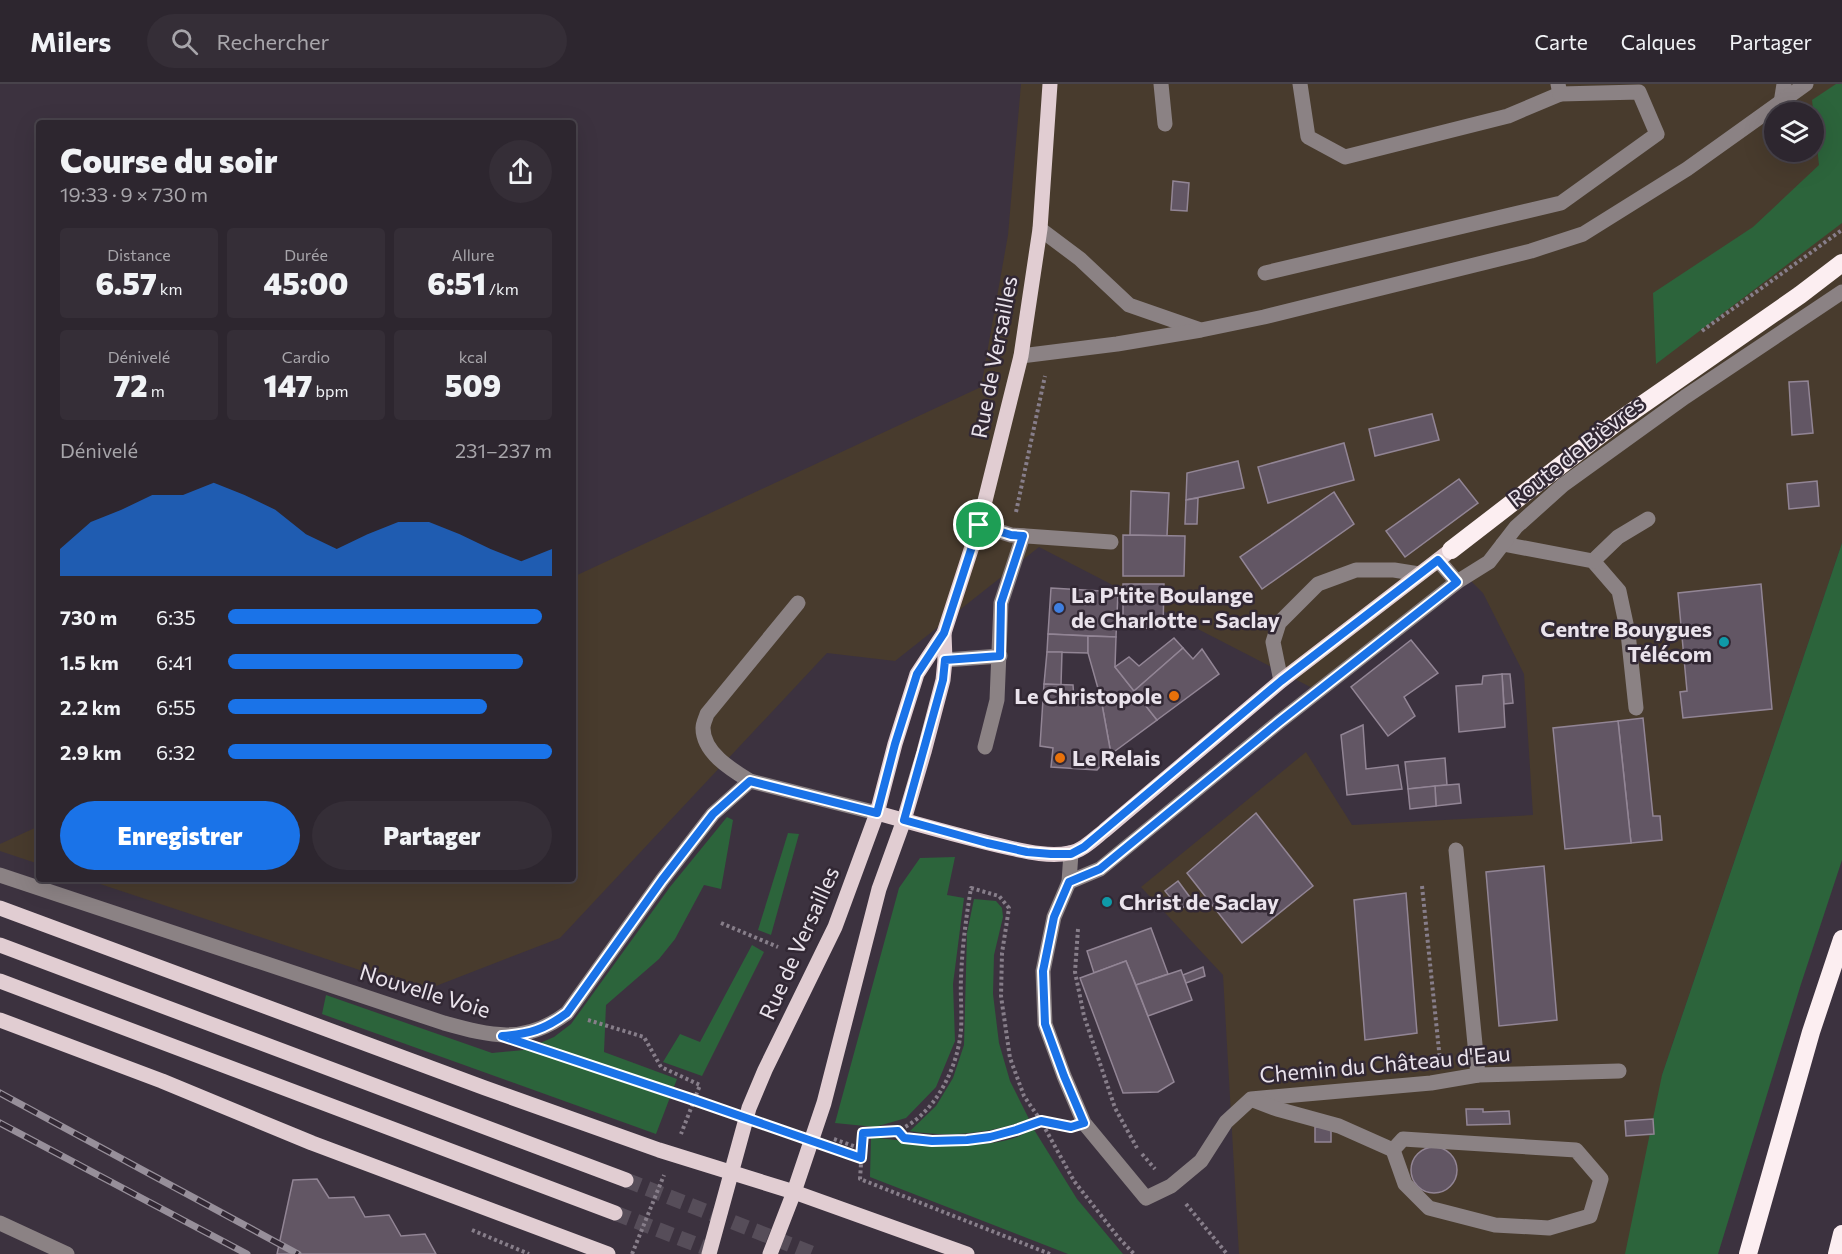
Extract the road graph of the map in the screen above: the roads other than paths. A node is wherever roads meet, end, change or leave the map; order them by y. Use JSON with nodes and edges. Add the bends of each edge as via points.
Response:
{"nodes":[{"id":1,"x":1050,"y":84,"type":"edge"},
{"id":2,"x":1161,"y":84,"type":"edge"},
{"id":3,"x":1300,"y":84,"type":"edge"},
{"id":4,"x":1784,"y":84,"type":"edge"},
{"id":5,"x":1806,"y":84,"type":"edge"},
{"id":6,"x":1559,"y":89,"type":"edge"},
{"id":7,"x":1781,"y":102,"type":"edge"},
{"id":8,"x":1782,"y":102,"type":"edge"},
{"id":9,"x":1764,"y":115,"type":"edge"},
{"id":10,"x":1165,"y":124,"type":"dead end"},
{"id":11,"x":1040,"y":230,"type":"junction"},
{"id":12,"x":1842,"y":263,"type":"edge"},
{"id":13,"x":1265,"y":273,"type":"dead end"},
{"id":14,"x":1842,"y":292,"type":"edge"},
{"id":15,"x":1201,"y":330,"type":"junction"},
{"id":16,"x":1021,"y":356,"type":"junction"},
{"id":17,"x":1648,"y":519,"type":"dead end"},
{"id":18,"x":979,"y":525,"type":"junction"},
{"id":19,"x":1023,"y":536,"type":"junction"},
{"id":20,"x":1111,"y":542,"type":"dead end"},
{"id":21,"x":1503,"y":544,"type":"junction"},
{"id":22,"x":1444,"y":555,"type":"junction"},
{"id":23,"x":1593,"y":561,"type":"junction"},
{"id":24,"x":1419,"y":574,"type":"junction"},
{"id":25,"x":1457,"y":582,"type":"junction"},
{"id":26,"x":798,"y":603,"type":"dead end"},
{"id":27,"x":944,"y":633,"type":"junction"},
{"id":28,"x":1000,"y":656,"type":"junction"},
{"id":29,"x":945,"y":660,"type":"junction"},
{"id":30,"x":1281,"y":681,"type":"junction"},
{"id":31,"x":1636,"y":708,"type":"dead end"},
{"id":32,"x":985,"y":747,"type":"dead end"},
{"id":33,"x":750,"y":781,"type":"junction"},
{"id":34,"x":877,"y":813,"type":"junction"},
{"id":35,"x":904,"y":820,"type":"junction"},
{"id":36,"x":1456,"y":850,"type":"dead end"},
{"id":37,"x":1071,"y":854,"type":"junction"},
{"id":38,"x":0,"y":875,"type":"edge"},
{"id":39,"x":1069,"y":882,"type":"junction"},
{"id":40,"x":0,"y":908,"type":"edge"},
{"id":41,"x":1842,"y":939,"type":"edge"},
{"id":42,"x":0,"y":945,"type":"edge"},
{"id":43,"x":0,"y":981,"type":"edge"},
{"id":44,"x":0,"y":1020,"type":"edge"},
{"id":45,"x":1619,"y":1071,"type":"dead end"},
{"id":46,"x":1478,"y":1075,"type":"junction"},
{"id":47,"x":1251,"y":1099,"type":"junction"},
{"id":48,"x":1393,"y":1150,"type":"junction"},
{"id":49,"x":731,"y":1172,"type":"junction"},
{"id":50,"x":626,"y":1180,"type":"tunnel mouth"},
{"id":51,"x":794,"y":1192,"type":"junction"},
{"id":52,"x":615,"y":1214,"type":"tunnel mouth"},
{"id":53,"x":0,"y":1223,"type":"edge"},
{"id":54,"x":1842,"y":1234,"type":"edge"},
{"id":55,"x":67,"y":1254,"type":"edge"},
{"id":56,"x":608,"y":1254,"type":"edge"},
{"id":57,"x":709,"y":1254,"type":"edge"},
{"id":58,"x":770,"y":1254,"type":"edge"},
{"id":59,"x":968,"y":1254,"type":"edge"},
{"id":60,"x":1748,"y":1254,"type":"edge"},
{"id":61,"x":1838,"y":1254,"type":"edge"}],
"edges":[{"from":1,"to":11,"type":"main road","name":"Rue de Versailles"},
{"from":2,"to":10,"type":"street"},
{"from":3,"to":6,"type":"street","via":[[1308,137],[1345,157],[1508,116]]},
{"from":4,"to":7,"type":"street"},
{"from":5,"to":8,"type":"street"},
{"from":6,"to":13,"type":"street","via":[[1639,92],[1657,134],[1561,203]]},
{"from":9,"to":15,"type":"street","via":[[1583,234],[1531,251]]},
{"from":11,"to":15,"type":"street","via":[[1080,259],[1129,305]]},
{"from":11,"to":16,"type":"main road","name":"Rue de Versailles"},
{"from":12,"to":22,"type":"highway","via":[[1613,425]]},
{"from":14,"to":21,"type":"street","name":"Route de Bièvres","via":[[1685,397],[1563,486],[1516,527]]},
{"from":15,"to":16,"type":"street"},
{"from":16,"to":18,"type":"main road","name":"Rue de Versailles"},
{"from":17,"to":23,"type":"street","via":[[1618,537]]},
{"from":18,"to":19,"type":"street"},
{"from":18,"to":27,"type":"main road","name":"Rue de Versailles"},
{"from":19,"to":20,"type":"street"},
{"from":19,"to":28,"type":"street","via":[[1001,603]]},
{"from":21,"to":23,"type":"street"},
{"from":21,"to":25,"type":"street","name":"Route de Bièvres","via":[[1489,562]]},
{"from":22,"to":24,"type":"main road"},
{"from":22,"to":25,"type":"street"},
{"from":23,"to":31,"type":"street","via":[[1619,591]]},
{"from":24,"to":30,"type":"main road"},
{"from":24,"to":30,"type":"street","via":[[1356,570],[1318,584],[1279,623],[1273,642]]},
{"from":25,"to":39,"type":"street","name":"Route de Bièvres","via":[[1288,714],[1100,869]]},
{"from":26,"to":33,"type":"street","via":[[707,714],[703,727],[705,740],[717,758]]},
{"from":27,"to":29,"type":"main road","name":"Rue de Versailles"},
{"from":27,"to":34,"type":"main road","name":"Rue de Versailles","via":[[917,674]]},
{"from":28,"to":29,"type":"street"},
{"from":28,"to":32,"type":"street","via":[[997,700]]},
{"from":29,"to":35,"type":"main road","name":"Rue de Versailles","via":[[943,680]]},
{"from":30,"to":37,"type":"main road","via":[[1104,831]]},
{"from":33,"to":34,"type":"street"},
{"from":33,"to":38,"type":"street","name":"Nouvelle Voie","via":[[713,814],[567,1013],[526,1034],[478,1033],[444,1023]]},
{"from":34,"to":35,"type":"main road"},
{"from":34,"to":49,"type":"main road","name":"Rue de Versailles","via":[[836,927],[765,1070]]},
{"from":35,"to":37,"type":"main road","via":[[1027,852]]},
{"from":35,"to":51,"type":"main road","name":"Rue de Versailles","via":[[879,889],[824,1103]]},
{"from":36,"to":46,"type":"street"},
{"from":37,"to":39,"type":"street"},
{"from":39,"to":47,"type":"street","name":"Chemin du Château d'Eau","via":[[1054,917],[1043,971],[1045,1024],[1084,1123],[1146,1198],[1171,1186],[1201,1161],[1226,1122]]},
{"from":40,"to":49,"type":"main road","via":[[485,1088]]},
{"from":41,"to":60,"type":"highway","via":[[1811,1032]]},
{"from":42,"to":50,"type":"main road"},
{"from":43,"to":52,"type":"main road"},
{"from":44,"to":56,"type":"main road"},
{"from":45,"to":46,"type":"street","name":"Chemin du Château d'Eau"},
{"from":46,"to":47,"type":"street","name":"Chemin du Château d'Eau"},
{"from":47,"to":48,"type":"street","via":[[1339,1126]]},
{"from":48,"to":48,"type":"street","via":[[1406,1184],[1429,1208],[1495,1225],[1549,1228],[1590,1216],[1601,1179],[1576,1150],[1402,1139]]},
{"from":49,"to":51,"type":"main road"},
{"from":49,"to":57,"type":"main road","name":"Rue de Versailles"},
{"from":51,"to":58,"type":"main road","name":"Rue de Versailles"},
{"from":51,"to":59,"type":"main road"},
{"from":53,"to":55,"type":"street"},
{"from":54,"to":61,"type":"highway"}]}
